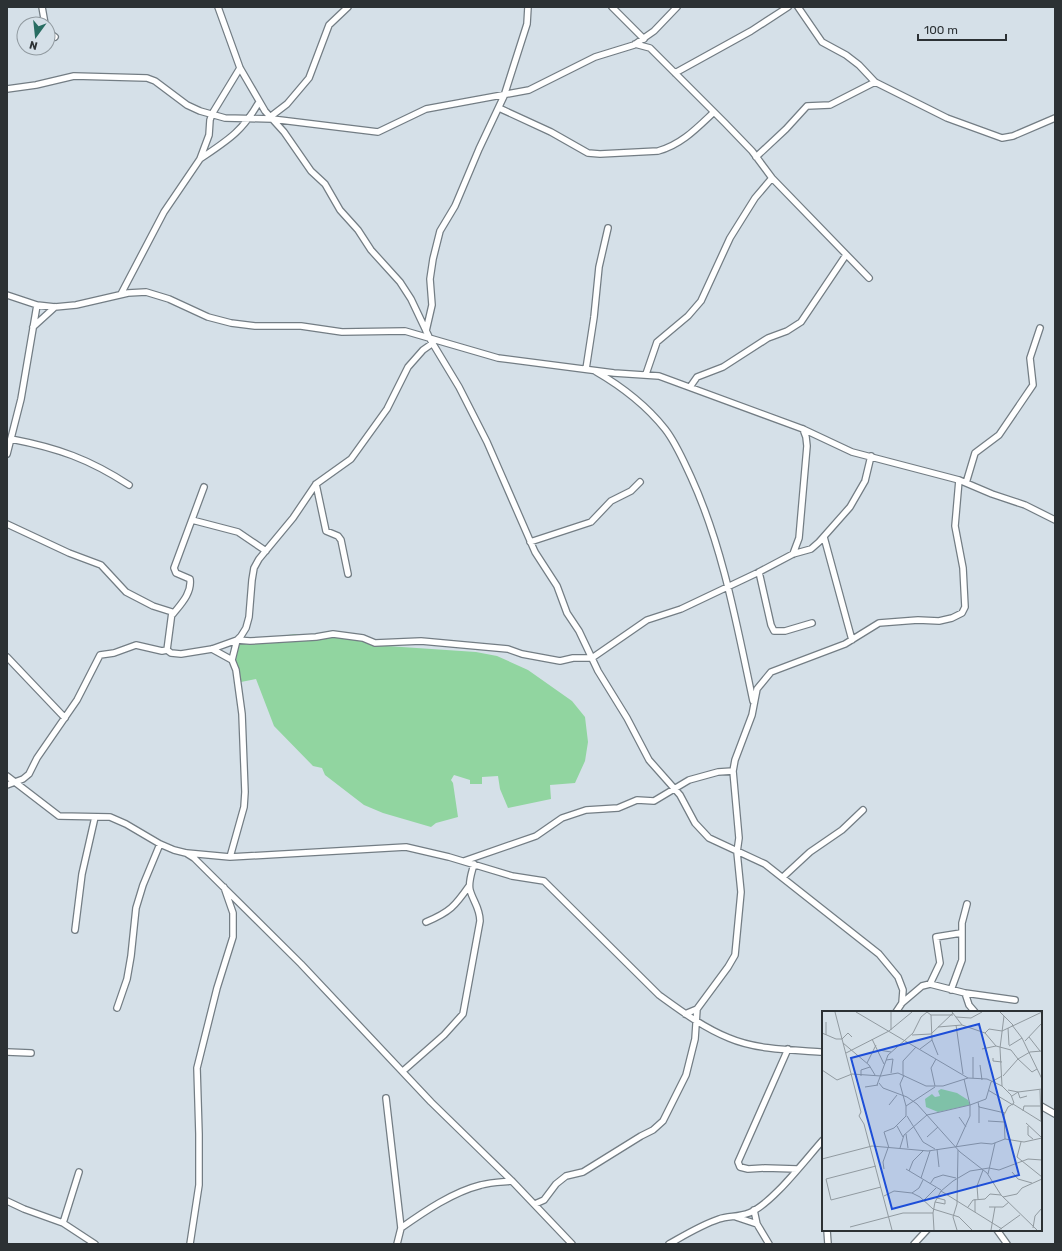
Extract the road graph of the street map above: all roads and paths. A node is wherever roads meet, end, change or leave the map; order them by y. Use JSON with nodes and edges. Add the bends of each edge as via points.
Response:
{"nodes":[{"id":1,"x":218,"y":7,"type":"edge"},
{"id":2,"x":348,"y":7,"type":"edge"},
{"id":3,"x":528,"y":7,"type":"edge"},
{"id":4,"x":612,"y":7,"type":"edge"},
{"id":5,"x":677,"y":7,"type":"edge"},
{"id":6,"x":788,"y":7,"type":"edge"},
{"id":7,"x":798,"y":7,"type":"edge"},
{"id":8,"x":646,"y":37,"type":"junction"},
{"id":9,"x":635,"y":44,"type":"junction"},
{"id":10,"x":650,"y":48,"type":"junction"},
{"id":11,"x":240,"y":68,"type":"junction"},
{"id":12,"x":675,"y":72,"type":"junction"},
{"id":13,"x":875,"y":82,"type":"junction"},
{"id":14,"x":7,"y":88,"type":"edge"},
{"id":15,"x":504,"y":96,"type":"junction"},
{"id":16,"x":259,"y":102,"type":"junction"},
{"id":17,"x":499,"y":108,"type":"junction"},
{"id":18,"x":714,"y":112,"type":"junction"},
{"id":19,"x":212,"y":114,"type":"junction"},
{"id":20,"x":250,"y":118,"type":"junction"},
{"id":21,"x":271,"y":118,"type":"junction"},
{"id":22,"x":1055,"y":118,"type":"edge"},
{"id":23,"x":756,"y":157,"type":"junction"},
{"id":24,"x":200,"y":159,"type":"junction"},
{"id":25,"x":772,"y":178,"type":"junction"},
{"id":26,"x":608,"y":228,"type":"dead end"},
{"id":27,"x":846,"y":255,"type":"junction"},
{"id":28,"x":869,"y":278,"type":"dead end"},
{"id":29,"x":121,"y":294,"type":"junction"},
{"id":30,"x":7,"y":295,"type":"edge"},
{"id":31,"x":37,"y":305,"type":"junction"},
{"id":32,"x":55,"y":307,"type":"junction"},
{"id":33,"x":33,"y":327,"type":"junction"},
{"id":34,"x":1040,"y":328,"type":"dead end"},
{"id":35,"x":426,"y":331,"type":"junction"},
{"id":36,"x":432,"y":341,"type":"junction"},
{"id":37,"x":588,"y":369,"type":"junction"},
{"id":38,"x":646,"y":374,"type":"junction"},
{"id":39,"x":690,"y":387,"type":"junction"},
{"id":40,"x":803,"y":429,"type":"junction"},
{"id":41,"x":11,"y":439,"type":"junction"},
{"id":42,"x":7,"y":454,"type":"edge"},
{"id":43,"x":870,"y":456,"type":"junction"},
{"id":44,"x":959,"y":480,"type":"junction"},
{"id":45,"x":640,"y":482,"type":"dead end"},
{"id":46,"x":966,"y":483,"type":"junction"},
{"id":47,"x":316,"y":484,"type":"junction"},
{"id":48,"x":129,"y":485,"type":"dead end"},
{"id":49,"x":204,"y":487,"type":"dead end"},
{"id":50,"x":192,"y":520,"type":"junction"},
{"id":51,"x":1055,"y":520,"type":"edge"},
{"id":52,"x":7,"y":524,"type":"edge"},
{"id":53,"x":824,"y":537,"type":"junction"},
{"id":54,"x":530,"y":542,"type":"junction"},
{"id":55,"x":266,"y":550,"type":"junction"},
{"id":56,"x":793,"y":554,"type":"junction"},
{"id":57,"x":759,"y":572,"type":"junction"},
{"id":58,"x":348,"y":574,"type":"dead end"},
{"id":59,"x":726,"y":587,"type":"junction"},
{"id":60,"x":173,"y":614,"type":"junction"},
{"id":61,"x":812,"y":623,"type":"dead end"},
{"id":62,"x":237,"y":640,"type":"junction"},
{"id":63,"x":852,"y":640,"type":"junction"},
{"id":64,"x":212,"y":649,"type":"junction"},
{"id":65,"x":167,"y":650,"type":"junction"},
{"id":66,"x":7,"y":657,"type":"edge"},
{"id":67,"x":592,"y":658,"type":"junction"},
{"id":68,"x":232,"y":660,"type":"junction"},
{"id":69,"x":754,"y":703,"type":"junction"},
{"id":70,"x":65,"y":718,"type":"junction"},
{"id":71,"x":733,"y":771,"type":"junction"},
{"id":72,"x":7,"y":776,"type":"edge"},
{"id":73,"x":16,"y":783,"type":"junction"},
{"id":74,"x":7,"y":784,"type":"edge"},
{"id":75,"x":674,"y":788,"type":"junction"},
{"id":76,"x":863,"y":810,"type":"dead end"},
{"id":77,"x":94,"y":817,"type":"junction"},
{"id":78,"x":160,"y":844,"type":"junction"},
{"id":79,"x":737,"y":852,"type":"junction"},
{"id":80,"x":186,"y":853,"type":"junction"},
{"id":81,"x":230,"y":857,"type":"junction"},
{"id":82,"x":464,"y":861,"type":"junction"},
{"id":83,"x":474,"y":864,"type":"junction"},
{"id":84,"x":783,"y":877,"type":"junction"},
{"id":85,"x":223,"y":885,"type":"junction"},
{"id":86,"x":469,"y":886,"type":"junction"},
{"id":87,"x":967,"y":904,"type":"dead end"},
{"id":88,"x":426,"y":922,"type":"dead end"},
{"id":89,"x":76,"y":930,"type":"dead end"},
{"id":90,"x":961,"y":933,"type":"junction"},
{"id":91,"x":930,"y":984,"type":"junction"},
{"id":92,"x":903,"y":990,"type":"junction"},
{"id":93,"x":951,"y":990,"type":"junction"},
{"id":94,"x":915,"y":992,"type":"junction"},
{"id":95,"x":965,"y":993,"type":"junction"},
{"id":96,"x":1015,"y":1000,"type":"dead end"},
{"id":97,"x":902,"y":1003,"type":"junction"},
{"id":98,"x":117,"y":1008,"type":"dead end"},
{"id":99,"x":697,"y":1009,"type":"junction"},
{"id":100,"x":897,"y":1011,"type":"edge"},
{"id":101,"x":974,"y":1011,"type":"edge"},
{"id":102,"x":685,"y":1014,"type":"junction"},
{"id":103,"x":697,"y":1021,"type":"junction"},
{"id":104,"x":788,"y":1049,"type":"junction"},
{"id":105,"x":7,"y":1052,"type":"edge"},
{"id":106,"x":822,"y":1052,"type":"edge"},
{"id":107,"x":31,"y":1053,"type":"dead end"},
{"id":108,"x":403,"y":1071,"type":"junction"},
{"id":109,"x":386,"y":1098,"type":"dead end"},
{"id":110,"x":1042,"y":1107,"type":"edge"},
{"id":111,"x":1055,"y":1114,"type":"edge"},
{"id":112,"x":822,"y":1141,"type":"edge"},
{"id":113,"x":796,"y":1169,"type":"junction"},
{"id":114,"x":79,"y":1172,"type":"dead end"},
{"id":115,"x":512,"y":1181,"type":"junction"},
{"id":116,"x":7,"y":1201,"type":"edge"},
{"id":117,"x":535,"y":1204,"type":"junction"},
{"id":118,"x":754,"y":1210,"type":"junction"},
{"id":119,"x":735,"y":1216,"type":"junction"},
{"id":120,"x":63,"y":1223,"type":"junction"},
{"id":121,"x":757,"y":1224,"type":"junction"},
{"id":122,"x":401,"y":1228,"type":"junction"},
{"id":123,"x":828,"y":1231,"type":"edge"},
{"id":124,"x":926,"y":1231,"type":"edge"},
{"id":125,"x":998,"y":1231,"type":"edge"},
{"id":126,"x":95,"y":1244,"type":"edge"},
{"id":127,"x":190,"y":1244,"type":"edge"},
{"id":128,"x":397,"y":1244,"type":"edge"},
{"id":129,"x":572,"y":1244,"type":"edge"},
{"id":130,"x":669,"y":1244,"type":"edge"},
{"id":131,"x":769,"y":1244,"type":"edge"},
{"id":132,"x":828,"y":1244,"type":"edge"},
{"id":133,"x":914,"y":1244,"type":"edge"},
{"id":134,"x":1007,"y":1244,"type":"edge"}],
"edges":[{"from":1,"to":11,"type":"street"},
{"from":2,"to":21,"type":"street","via":[[329,25],[309,78]]},
{"from":3,"to":15,"type":"street","via":[[527,24]]},
{"from":4,"to":8,"type":"street"},
{"from":5,"to":8,"type":"street"},
{"from":6,"to":12,"type":"street","via":[[751,31]]},
{"from":7,"to":13,"type":"street","via":[[822,42],[846,55]]},
{"from":8,"to":9,"type":"street"},
{"from":8,"to":10,"type":"street"},
{"from":9,"to":10,"type":"street"},
{"from":9,"to":15,"type":"street","via":[[595,57],[529,90]]},
{"from":10,"to":12,"type":"street"},
{"from":11,"to":16,"type":"street"},
{"from":11,"to":19,"type":"street"},
{"from":12,"to":18,"type":"street"},
{"from":13,"to":22,"type":"street","via":[[947,118],[1002,138],[1013,136]]},
{"from":13,"to":23,"type":"street","via":[[830,105],[807,106]]},
{"from":14,"to":19,"type":"street","via":[[36,85],[74,76],[147,78],[187,105]]},
{"from":15,"to":17,"type":"street"},
{"from":15,"to":21,"type":"street","via":[[426,109],[378,132]]},
{"from":16,"to":20,"type":"street"},
{"from":16,"to":21,"type":"street"},
{"from":17,"to":18,"type":"street","via":[[593,154],[658,151],[668,148],[678,144]]},
{"from":17,"to":35,"type":"street","via":[[455,206],[440,231],[430,279],[432,305]]},
{"from":18,"to":23,"type":"street"},
{"from":19,"to":20,"type":"street","via":[[225,118]]},
{"from":19,"to":24,"type":"street","via":[[209,135]]},
{"from":20,"to":21,"type":"street"},
{"from":20,"to":24,"type":"street","via":[[234,136]]},
{"from":21,"to":35,"type":"street","via":[[315,175],[325,184],[340,210],[371,250],[400,282]]},
{"from":23,"to":25,"type":"street"},
{"from":24,"to":29,"type":"street","via":[[164,212]]},
{"from":25,"to":27,"type":"street"},
{"from":25,"to":38,"type":"street","via":[[754,198],[730,238],[701,301],[688,316],[657,342]]},
{"from":26,"to":37,"type":"street","via":[[597,279]]},
{"from":27,"to":28,"type":"street"},
{"from":27,"to":39,"type":"street","via":[[796,327],[768,338],[738,358],[697,377]]},
{"from":29,"to":32,"type":"street","via":[[76,305]]},
{"from":29,"to":36,"type":"street","via":[[137,292],[157,295],[208,318],[232,323],[301,326],[342,332],[405,331]]},
{"from":30,"to":31,"type":"street"},
{"from":31,"to":32,"type":"street"},
{"from":31,"to":33,"type":"street"},
{"from":32,"to":33,"type":"street"},
{"from":33,"to":41,"type":"street","via":[[21,399]]},
{"from":34,"to":46,"type":"street","via":[[1030,358],[1033,385],[999,434],[975,453]]},
{"from":35,"to":36,"type":"street"},
{"from":36,"to":37,"type":"street","via":[[498,358]]},
{"from":36,"to":47,"type":"street","via":[[408,367],[387,409],[351,459]]},
{"from":36,"to":54,"type":"street","via":[[455,379],[490,449]]},
{"from":37,"to":38,"type":"street"},
{"from":37,"to":59,"type":"street","via":[[609,379],[638,401],[672,439],[706,510]]},
{"from":38,"to":39,"type":"street"},
{"from":39,"to":40,"type":"street"},
{"from":40,"to":43,"type":"street","via":[[852,452]]},
{"from":40,"to":56,"type":"street","via":[[807,446],[799,538]]},
{"from":41,"to":42,"type":"street"},
{"from":41,"to":48,"type":"street","via":[[70,453]]},
{"from":43,"to":44,"type":"street"},
{"from":43,"to":53,"type":"street","via":[[865,481],[845,513]]},
{"from":44,"to":46,"type":"street"},
{"from":44,"to":63,"type":"street","via":[[955,526],[963,568],[963,610],[959,615],[939,621],[879,623]]},
{"from":45,"to":54,"type":"street","via":[[630,491],[611,501],[591,522]]},
{"from":46,"to":51,"type":"street","via":[[1025,505]]},
{"from":47,"to":55,"type":"street","via":[[293,518]]},
{"from":47,"to":58,"type":"street","via":[[326,531],[341,540]]},
{"from":49,"to":50,"type":"street"},
{"from":50,"to":55,"type":"street","via":[[238,532]]},
{"from":50,"to":60,"type":"street","via":[[174,571],[190,579],[190,584],[184,601]]},
{"from":52,"to":60,"type":"street","via":[[101,565],[126,592]]},
{"from":53,"to":56,"type":"street","via":[[811,550]]},
{"from":53,"to":63,"type":"street"},
{"from":54,"to":67,"type":"street","via":[[557,586],[567,613],[583,637]]},
{"from":55,"to":62,"type":"street","via":[[254,568],[248,623]]},
{"from":56,"to":57,"type":"street"},
{"from":57,"to":59,"type":"street"},
{"from":57,"to":61,"type":"street","via":[[774,631],[785,631]]},
{"from":59,"to":67,"type":"street","via":[[681,609],[648,620]]},
{"from":59,"to":69,"type":"street"},
{"from":60,"to":65,"type":"street"},
{"from":62,"to":64,"type":"street"},
{"from":62,"to":67,"type":"street","via":[[333,634],[375,642],[421,641],[508,649],[560,661]]},
{"from":62,"to":68,"type":"street"},
{"from":63,"to":69,"type":"street","via":[[771,672],[757,689]]},
{"from":64,"to":65,"type":"street","via":[[181,654]]},
{"from":64,"to":68,"type":"street"},
{"from":65,"to":70,"type":"street","via":[[136,645],[100,655]]},
{"from":66,"to":70,"type":"street"},
{"from":67,"to":75,"type":"street","via":[[649,760]]},
{"from":68,"to":81,"type":"street","via":[[236,670],[242,714],[245,792],[244,807]]},
{"from":69,"to":71,"type":"street"},
{"from":70,"to":73,"type":"street","via":[[29,774]]},
{"from":71,"to":75,"type":"street","via":[[698,777]]},
{"from":71,"to":79,"type":"street","via":[[739,838]]},
{"from":72,"to":73,"type":"street"},
{"from":73,"to":74,"type":"street"},
{"from":73,"to":77,"type":"street","via":[[59,816]]},
{"from":75,"to":79,"type":"street","via":[[702,832],[713,841]]},
{"from":75,"to":82,"type":"street","via":[[654,801],[637,800],[618,808],[586,810],[562,818],[536,836]]},
{"from":76,"to":84,"type":"street"},
{"from":77,"to":78,"type":"street","via":[[116,819]]},
{"from":77,"to":89,"type":"street","via":[[82,874]]},
{"from":78,"to":80,"type":"street"},
{"from":78,"to":98,"type":"street","via":[[136,908],[127,979]]},
{"from":79,"to":84,"type":"street","via":[[765,864]]},
{"from":79,"to":99,"type":"street","via":[[741,892],[735,955]]},
{"from":80,"to":81,"type":"street"},
{"from":80,"to":85,"type":"street"},
{"from":81,"to":82,"type":"street","via":[[406,847]]},
{"from":82,"to":83,"type":"street"},
{"from":83,"to":86,"type":"street"},
{"from":83,"to":102,"type":"street","via":[[512,876],[544,881],[659,995]]},
{"from":84,"to":92,"type":"street","via":[[878,954],[898,977]]},
{"from":85,"to":108,"type":"street"},
{"from":85,"to":127,"type":"street","via":[[233,913],[233,937],[197,1068],[199,1185]]},
{"from":86,"to":88,"type":"street","via":[[451,909]]},
{"from":86,"to":108,"type":"street","via":[[478,906],[480,921],[463,1014],[444,1035]]},
{"from":87,"to":90,"type":"street"},
{"from":90,"to":91,"type":"street","via":[[936,937],[940,963]]},
{"from":90,"to":93,"type":"street","via":[[963,956]]},
{"from":91,"to":93,"type":"street"},
{"from":91,"to":94,"type":"street"},
{"from":92,"to":94,"type":"street"},
{"from":92,"to":97,"type":"street"},
{"from":93,"to":95,"type":"street"},
{"from":94,"to":97,"type":"street"},
{"from":95,"to":96,"type":"street"},
{"from":95,"to":101,"type":"street"},
{"from":97,"to":100,"type":"street"},
{"from":99,"to":102,"type":"street"},
{"from":99,"to":103,"type":"street"},
{"from":102,"to":103,"type":"street"},
{"from":103,"to":104,"type":"street","via":[[730,1039]]},
{"from":103,"to":117,"type":"street","via":[[686,1075],[663,1121],[653,1130],[583,1172],[566,1176],[544,1200]]},
{"from":104,"to":106,"type":"street"},
{"from":104,"to":113,"type":"street","via":[[738,1162],[740,1168],[744,1169]]},
{"from":105,"to":107,"type":"street"},
{"from":108,"to":115,"type":"street"},
{"from":109,"to":122,"type":"street"},
{"from":110,"to":111,"type":"street"},
{"from":112,"to":113,"type":"street"},
{"from":113,"to":118,"type":"street","via":[[769,1200]]},
{"from":114,"to":120,"type":"street"},
{"from":115,"to":117,"type":"street"},
{"from":115,"to":122,"type":"street","via":[[467,1190]]},
{"from":116,"to":120,"type":"street"},
{"from":117,"to":129,"type":"street"},
{"from":118,"to":119,"type":"street"},
{"from":118,"to":121,"type":"street"},
{"from":119,"to":121,"type":"street"},
{"from":119,"to":130,"type":"street","via":[[705,1224]]},
{"from":120,"to":126,"type":"street"},
{"from":121,"to":131,"type":"street"},
{"from":122,"to":128,"type":"street"},
{"from":123,"to":132,"type":"street"},
{"from":124,"to":133,"type":"street"},
{"from":125,"to":134,"type":"street"}]}
